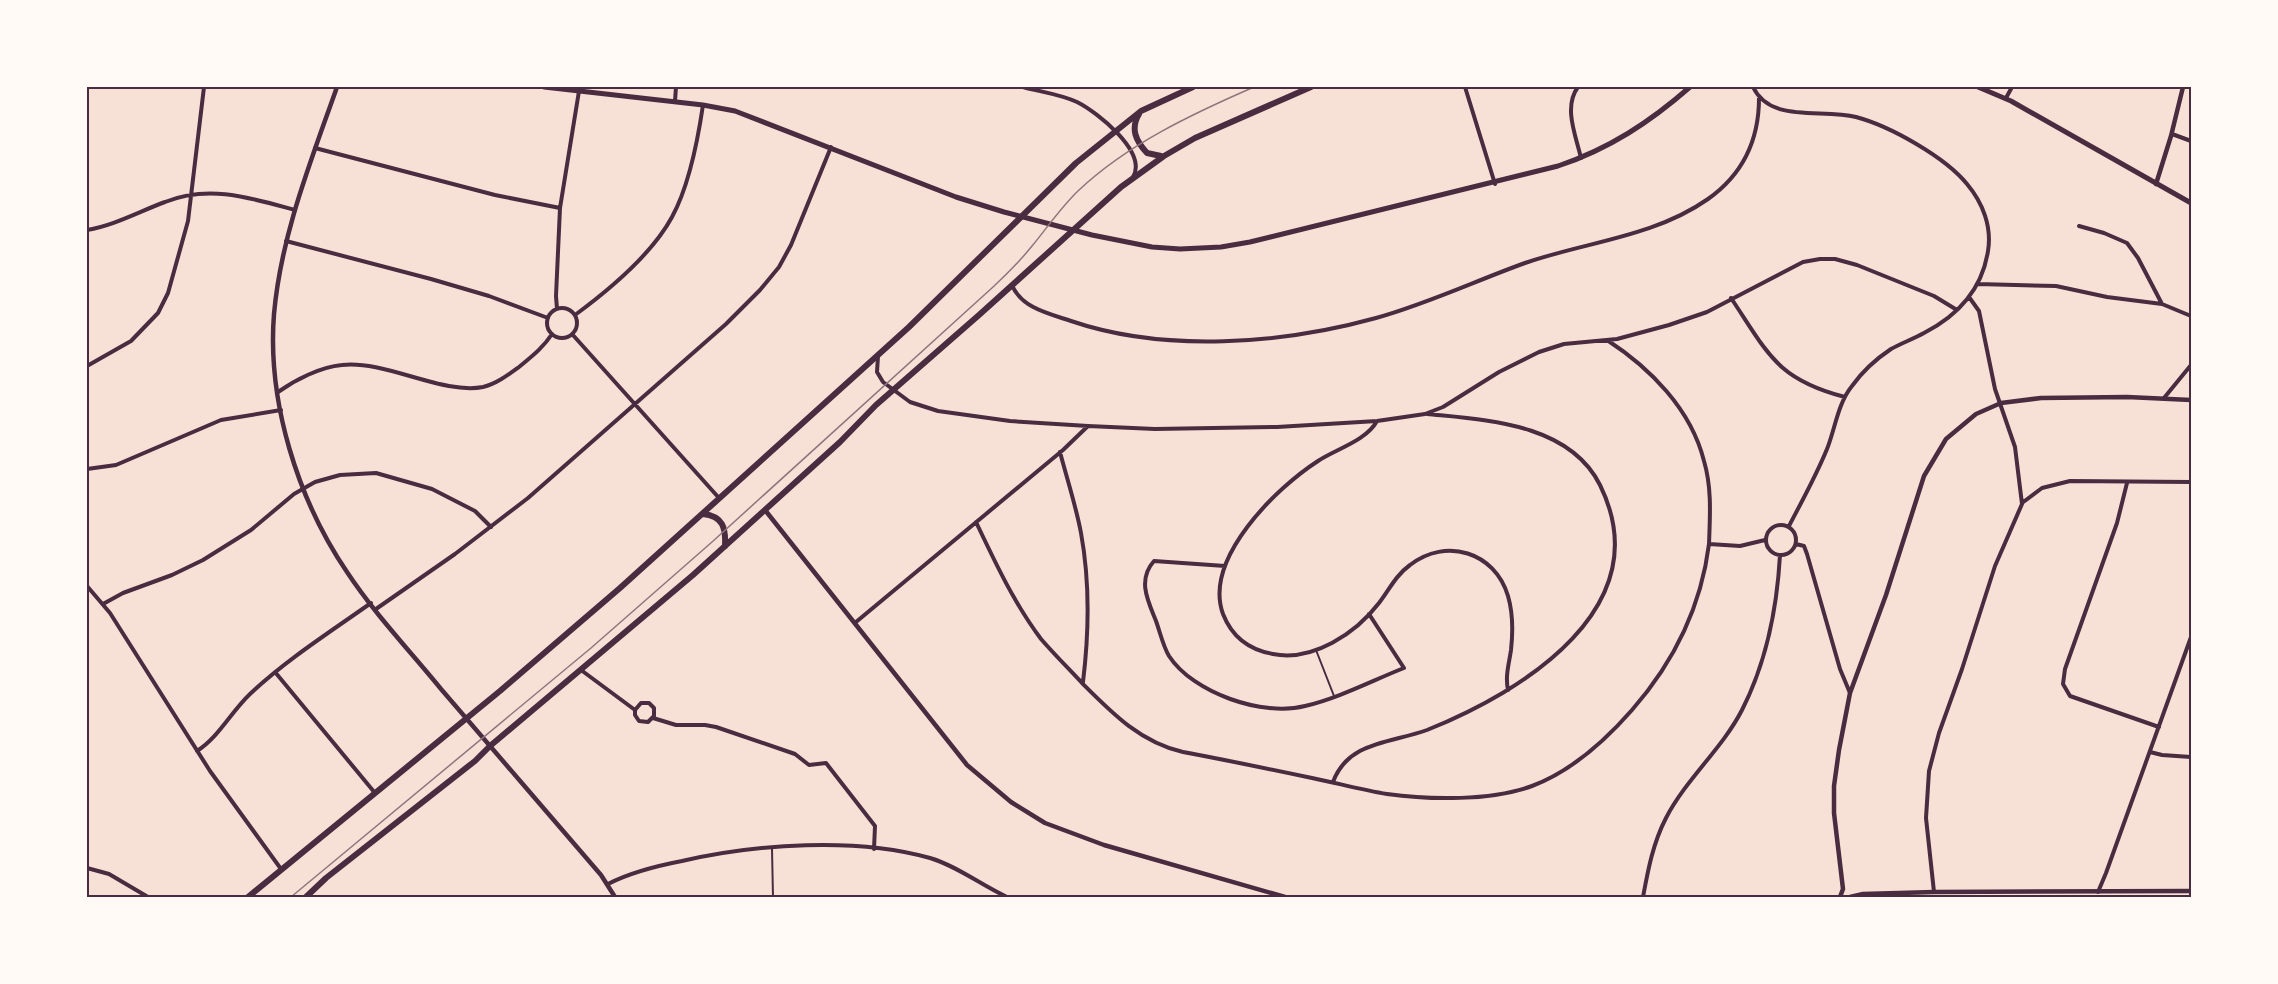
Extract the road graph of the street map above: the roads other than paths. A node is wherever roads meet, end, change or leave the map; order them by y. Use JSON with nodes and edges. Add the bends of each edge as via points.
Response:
{"nodes":[{"id":1,"x":204,"y":87,"type":"edge"},
{"id":2,"x":337,"y":87,"type":"edge"},
{"id":3,"x":544,"y":87,"type":"edge"},
{"id":4,"x":676,"y":87,"type":"edge"},
{"id":5,"x":1023,"y":87,"type":"edge"},
{"id":6,"x":1193,"y":87,"type":"edge"},
{"id":7,"x":1311,"y":87,"type":"edge"},
{"id":8,"x":1465,"y":87,"type":"edge"},
{"id":9,"x":1578,"y":87,"type":"edge"},
{"id":10,"x":1690,"y":87,"type":"edge"},
{"id":11,"x":1753,"y":87,"type":"edge"},
{"id":12,"x":1978,"y":87,"type":"edge"},
{"id":13,"x":2012,"y":87,"type":"edge"},
{"id":14,"x":2183,"y":87,"type":"edge"},
{"id":15,"x":579,"y":91,"type":"junction"},
{"id":16,"x":1759,"y":98,"type":"junction"},
{"id":17,"x":2006,"y":98,"type":"junction"},
{"id":18,"x":675,"y":101,"type":"junction"},
{"id":19,"x":703,"y":105,"type":"junction"},
{"id":20,"x":1141,"y":111,"type":"junction"},
{"id":21,"x":1114,"y":131,"type":"junction"},
{"id":22,"x":2172,"y":134,"type":"junction"},
{"id":23,"x":2191,"y":141,"type":"edge"},
{"id":24,"x":831,"y":147,"type":"junction"},
{"id":25,"x":315,"y":148,"type":"junction"},
{"id":26,"x":1164,"y":156,"type":"junction"},
{"id":27,"x":1581,"y":158,"type":"junction"},
{"id":28,"x":1132,"y":179,"type":"junction"},
{"id":29,"x":1495,"y":183,"type":"junction"},
{"id":30,"x":2156,"y":184,"type":"junction"},
{"id":31,"x":192,"y":194,"type":"junction"},
{"id":32,"x":2191,"y":203,"type":"edge"},
{"id":33,"x":560,"y":208,"type":"junction"},
{"id":34,"x":295,"y":210,"type":"junction"},
{"id":35,"x":1021,"y":216,"type":"junction"},
{"id":36,"x":2079,"y":226,"type":"dead end"},
{"id":37,"x":87,"y":230,"type":"edge"},
{"id":38,"x":1073,"y":230,"type":"junction"},
{"id":39,"x":285,"y":241,"type":"junction"},
{"id":40,"x":1978,"y":284,"type":"junction"},
{"id":41,"x":1012,"y":285,"type":"junction"},
{"id":42,"x":1969,"y":297,"type":"junction"},
{"id":43,"x":1731,"y":298,"type":"junction"},
{"id":44,"x":2162,"y":303,"type":"junction"},
{"id":45,"x":557,"y":309,"type":"junction"},
{"id":46,"x":1957,"y":310,"type":"junction"},
{"id":47,"x":574,"y":315,"type":"junction"},
{"id":48,"x":2191,"y":316,"type":"edge"},
{"id":49,"x":548,"y":318,"type":"junction"},
{"id":50,"x":552,"y":334,"type":"junction"},
{"id":51,"x":572,"y":334,"type":"junction"},
{"id":52,"x":1607,"y":340,"type":"junction"},
{"id":53,"x":878,"y":355,"type":"junction"},
{"id":54,"x":2191,"y":365,"type":"edge"},
{"id":55,"x":87,"y":366,"type":"edge"},
{"id":56,"x":893,"y":390,"type":"junction"},
{"id":57,"x":278,"y":392,"type":"junction"},
{"id":58,"x":1845,"y":397,"type":"junction"},
{"id":59,"x":2164,"y":398,"type":"junction"},
{"id":60,"x":2191,"y":400,"type":"edge"},
{"id":61,"x":2001,"y":403,"type":"junction"},
{"id":62,"x":635,"y":406,"type":"junction"},
{"id":63,"x":281,"y":410,"type":"junction"},
{"id":64,"x":1425,"y":414,"type":"junction"},
{"id":65,"x":1377,"y":421,"type":"junction"},
{"id":66,"x":1088,"y":426,"type":"junction"},
{"id":67,"x":1060,"y":452,"type":"junction"},
{"id":68,"x":87,"y":469,"type":"edge"},
{"id":69,"x":2191,"y":482,"type":"edge"},
{"id":70,"x":2127,"y":483,"type":"junction"},
{"id":71,"x":303,"y":488,"type":"junction"},
{"id":72,"x":720,"y":499,"type":"junction"},
{"id":73,"x":2022,"y":504,"type":"junction"},
{"id":74,"x":765,"y":510,"type":"junction"},
{"id":75,"x":702,"y":514,"type":"junction"},
{"id":76,"x":976,"y":522,"type":"junction"},
{"id":77,"x":1789,"y":526,"type":"junction"},
{"id":78,"x":491,"y":527,"type":"junction"},
{"id":79,"x":1765,"y":540,"type":"junction"},
{"id":80,"x":1709,"y":544,"type":"junction"},
{"id":81,"x":1796,"y":544,"type":"junction"},
{"id":82,"x":725,"y":546,"type":"junction"},
{"id":83,"x":1780,"y":555,"type":"junction"},
{"id":84,"x":1224,"y":566,"type":"junction"},
{"id":85,"x":87,"y":586,"type":"edge"},
{"id":86,"x":371,"y":603,"type":"junction"},
{"id":87,"x":103,"y":604,"type":"junction"},
{"id":88,"x":376,"y":609,"type":"junction"},
{"id":89,"x":1369,"y":614,"type":"junction"},
{"id":90,"x":856,"y":622,"type":"junction"},
{"id":91,"x":2191,"y":638,"type":"edge"},
{"id":92,"x":1316,"y":650,"type":"junction"},
{"id":93,"x":580,"y":669,"type":"junction"},
{"id":94,"x":276,"y":672,"type":"junction"},
{"id":95,"x":1082,"y":683,"type":"junction"},
{"id":96,"x":1508,"y":690,"type":"junction"},
{"id":97,"x":1850,"y":693,"type":"junction"},
{"id":98,"x":1334,"y":696,"type":"junction"},
{"id":99,"x":635,"y":710,"type":"junction"},
{"id":100,"x":466,"y":718,"type":"junction"},
{"id":101,"x":653,"y":718,"type":"junction"},
{"id":102,"x":2159,"y":727,"type":"junction"},
{"id":103,"x":490,"y":746,"type":"junction"},
{"id":104,"x":197,"y":751,"type":"junction"},
{"id":105,"x":2150,"y":752,"type":"junction"},
{"id":106,"x":2191,"y":757,"type":"edge"},
{"id":107,"x":1333,"y":782,"type":"junction"},
{"id":108,"x":375,"y":793,"type":"junction"},
{"id":109,"x":772,"y":847,"type":"junction"},
{"id":110,"x":874,"y":849,"type":"junction"},
{"id":111,"x":87,"y":868,"type":"edge"},
{"id":112,"x":282,"y":870,"type":"junction"},
{"id":113,"x":608,"y":885,"type":"junction"},
{"id":114,"x":2191,"y":891,"type":"edge"},
{"id":115,"x":1934,"y":892,"type":"junction"},
{"id":116,"x":2098,"y":892,"type":"junction"},
{"id":117,"x":148,"y":897,"type":"edge"},
{"id":118,"x":248,"y":897,"type":"edge"},
{"id":119,"x":306,"y":897,"type":"edge"},
{"id":120,"x":615,"y":897,"type":"edge"},
{"id":121,"x":773,"y":897,"type":"edge"},
{"id":122,"x":1007,"y":897,"type":"edge"},
{"id":123,"x":1285,"y":897,"type":"edge"},
{"id":124,"x":1643,"y":897,"type":"edge"},
{"id":125,"x":1840,"y":897,"type":"edge"},
{"id":126,"x":1850,"y":897,"type":"edge"},
{"id":127,"x":2094,"y":897,"type":"edge"}],
"edges":[{"from":1,"to":31,"type":"street"},
{"from":2,"to":25,"type":"street"},
{"from":3,"to":15,"type":"main road"},
{"from":4,"to":18,"type":"street"},
{"from":5,"to":21,"type":"street","via":[[1075,101]]},
{"from":6,"to":20,"type":"main road"},
{"from":7,"to":26,"type":"main road","via":[[1212,130]]},
{"from":8,"to":29,"type":"street"},
{"from":9,"to":27,"type":"street","via":[[1571,100]]},
{"from":10,"to":27,"type":"main road","via":[[1628,135]]},
{"from":11,"to":16,"type":"street"},
{"from":12,"to":17,"type":"main road"},
{"from":13,"to":17,"type":"street"},
{"from":14,"to":22,"type":"street"},
{"from":15,"to":18,"type":"main road"},
{"from":15,"to":33,"type":"street"},
{"from":16,"to":40,"type":"street","via":[[1789,111],[1842,114],[1868,121],[1900,135],[1952,170],[1975,195],[1988,225],[1989,249]]},
{"from":16,"to":41,"type":"street","via":[[1755,132],[1741,166],[1708,199],[1628,235],[1525,263],[1376,318],[1241,341],[1180,340],[1081,325],[1029,305],[1018,297]]},
{"from":17,"to":30,"type":"main road"},
{"from":18,"to":19,"type":"main road"},
{"from":19,"to":24,"type":"main road","via":[[747,114]]},
{"from":19,"to":47,"type":"street","via":[[682,193],[667,226],[643,255]]},
{"from":20,"to":21,"type":"main road"},
{"from":20,"to":26,"type":"main road","via":[[1134,128],[1136,138],[1147,153]]},
{"from":21,"to":28,"type":"street","via":[[1134,156],[1137,165]]},
{"from":21,"to":35,"type":"main road"},
{"from":22,"to":23,"type":"street"},
{"from":22,"to":30,"type":"street"},
{"from":24,"to":35,"type":"main road","via":[[956,197]]},
{"from":24,"to":62,"type":"street","via":[[779,267],[726,324]]},
{"from":25,"to":33,"type":"street"},
{"from":25,"to":34,"type":"street"},
{"from":26,"to":28,"type":"main road"},
{"from":27,"to":29,"type":"main road"},
{"from":28,"to":38,"type":"main road"},
{"from":29,"to":38,"type":"main road","via":[[1221,247],[1152,247]]},
{"from":30,"to":32,"type":"main road"},
{"from":31,"to":34,"type":"street","via":[[224,193]]},
{"from":31,"to":37,"type":"street"},
{"from":31,"to":55,"type":"street","via":[[180,255],[158,313],[131,341]]},
{"from":33,"to":45,"type":"street"},
{"from":34,"to":39,"type":"street"},
{"from":35,"to":38,"type":"main road"},
{"from":35,"to":53,"type":"main road"},
{"from":36,"to":44,"type":"street","via":[[2127,243]]},
{"from":38,"to":41,"type":"main road"},
{"from":39,"to":49,"type":"street","via":[[431,279]]},
{"from":39,"to":57,"type":"street","via":[[273,326]]},
{"from":40,"to":42,"type":"street"},
{"from":40,"to":44,"type":"street","via":[[2056,286]]},
{"from":41,"to":56,"type":"main road"},
{"from":42,"to":46,"type":"street"},
{"from":42,"to":61,"type":"street","via":[[1979,311]]},
{"from":43,"to":46,"type":"street","via":[[1803,262],[1835,259],[1934,296]]},
{"from":43,"to":52,"type":"street","via":[[1689,318]]},
{"from":43,"to":58,"type":"street","via":[[1781,368],[1799,381]]},
{"from":44,"to":48,"type":"street"},
{"from":45,"to":47,"type":"street","via":[[567,309]]},
{"from":45,"to":49,"type":"street"},
{"from":46,"to":58,"type":"street","via":[[1936,327],[1878,358]]},
{"from":47,"to":51,"type":"street","via":[[577,325]]},
{"from":49,"to":50,"type":"street","via":[[547,327]]},
{"from":50,"to":51,"type":"street","via":[[563,338]]},
{"from":50,"to":57,"type":"street","via":[[522,365],[483,387],[461,387],[375,367],[342,365],[321,370]]},
{"from":51,"to":62,"type":"street"},
{"from":52,"to":64,"type":"street","via":[[1558,345],[1539,352]]},
{"from":52,"to":80,"type":"street","via":[[1657,381],[1690,425],[1707,476]]},
{"from":53,"to":56,"type":"street","via":[[879,376]]},
{"from":53,"to":72,"type":"main road"},
{"from":54,"to":59,"type":"street"},
{"from":56,"to":66,"type":"street","via":[[918,405],[939,411],[1010,422]]},
{"from":56,"to":74,"type":"main road"},
{"from":57,"to":63,"type":"street"},
{"from":58,"to":77,"type":"street","via":[[1821,464]]},
{"from":59,"to":60,"type":"street"},
{"from":59,"to":61,"type":"street","via":[[2041,398]]},
{"from":61,"to":73,"type":"street","via":[[2015,447]]},
{"from":61,"to":97,"type":"street","via":[[1976,414],[1946,439],[1924,476]]},
{"from":62,"to":72,"type":"street"},
{"from":62,"to":78,"type":"street"},
{"from":63,"to":68,"type":"street","via":[[221,420],[116,465]]},
{"from":63,"to":71,"type":"street"},
{"from":64,"to":65,"type":"street"},
{"from":64,"to":96,"type":"street","via":[[1502,424],[1552,439],[1587,465],[1609,507],[1614,533],[1613,565],[1598,608],[1557,653]]},
{"from":65,"to":66,"type":"street","via":[[1217,429]]},
{"from":65,"to":84,"type":"street","via":[[1365,435],[1313,464],[1276,495],[1238,541]]},
{"from":66,"to":67,"type":"street"},
{"from":67,"to":76,"type":"street"},
{"from":67,"to":95,"type":"street","via":[[1085,560],[1087,633]]},
{"from":69,"to":70,"type":"street"},
{"from":70,"to":73,"type":"street","via":[[2070,481],[2042,488]]},
{"from":70,"to":102,"type":"street","via":[[2117,523],[2068,658],[2063,684],[2070,696]]},
{"from":71,"to":78,"type":"street","via":[[352,473],[387,475],[455,499],[476,511]]},
{"from":71,"to":86,"type":"street","via":[[331,546]]},
{"from":71,"to":87,"type":"street","via":[[217,552]]},
{"from":72,"to":75,"type":"main road"},
{"from":73,"to":115,"type":"street","via":[[1995,566],[1929,771],[1926,818]]},
{"from":74,"to":82,"type":"main road"},
{"from":74,"to":90,"type":"street"},
{"from":75,"to":82,"type":"main road","via":[[721,522]]},
{"from":75,"to":100,"type":"main road"},
{"from":76,"to":90,"type":"street"},
{"from":76,"to":95,"type":"street","via":[[1007,585],[1037,633]]},
{"from":77,"to":79,"type":"street","via":[[1774,526]]},
{"from":77,"to":81,"type":"street"},
{"from":78,"to":88,"type":"street"},
{"from":79,"to":80,"type":"street","via":[[1738,547]]},
{"from":79,"to":83,"type":"street","via":[[1771,552]]},
{"from":80,"to":107,"type":"street","via":[[1698,598],[1669,661],[1626,717],[1568,769],[1525,788],[1470,797],[1396,795]]},
{"from":81,"to":83,"type":"street","via":[[1790,552]]},
{"from":81,"to":97,"type":"street","via":[[1804,546],[1807,554]]},
{"from":82,"to":93,"type":"main road"},
{"from":83,"to":124,"type":"street","via":[[1775,610],[1756,679],[1731,729],[1666,817],[1650,860]]},
{"from":84,"to":92,"type":"street","via":[[1220,602],[1238,638],[1275,655]]},
{"from":84,"to":98,"type":"street","via":[[1154,561],[1147,571],[1144,580],[1169,655],[1194,679],[1238,702],[1272,709],[1303,707]]},
{"from":85,"to":87,"type":"street"},
{"from":86,"to":88,"type":"street"},
{"from":86,"to":94,"type":"street"},
{"from":87,"to":104,"type":"street"},
{"from":88,"to":100,"type":"street"},
{"from":89,"to":92,"type":"street","via":[[1347,634]]},
{"from":89,"to":96,"type":"street","via":[[1399,575],[1418,560],[1455,550],[1479,557],[1497,573],[1509,601],[1512,632]]},
{"from":89,"to":98,"type":"street","via":[[1404,668]]},
{"from":90,"to":123,"type":"street","via":[[967,765],[1027,813],[1104,845]]},
{"from":91,"to":102,"type":"street"},
{"from":92,"to":98,"type":"lane"},
{"from":93,"to":99,"type":"street"},
{"from":93,"to":103,"type":"main road"},
{"from":94,"to":104,"type":"street"},
{"from":94,"to":108,"type":"street"},
{"from":95,"to":107,"type":"street","via":[[1126,725],[1165,747]]},
{"from":96,"to":107,"type":"street","via":[[1428,729],[1359,750],[1345,762]]},
{"from":97,"to":125,"type":"street","via":[[1834,786]]},
{"from":99,"to":101,"type":"street","via":[[641,722]]},
{"from":99,"to":101,"type":"street","via":[[641,703],[649,703],[654,708]]},
{"from":100,"to":103,"type":"street"},
{"from":100,"to":108,"type":"main road"},
{"from":101,"to":110,"type":"street","via":[[711,726],[795,754],[809,765],[826,763],[874,826]]},
{"from":102,"to":105,"type":"street"},
{"from":103,"to":113,"type":"street"},
{"from":103,"to":119,"type":"main road"},
{"from":104,"to":112,"type":"street"},
{"from":105,"to":106,"type":"street"},
{"from":105,"to":116,"type":"street"},
{"from":108,"to":112,"type":"main road"},
{"from":109,"to":110,"type":"street"},
{"from":109,"to":113,"type":"street","via":[[672,863]]},
{"from":109,"to":121,"type":"lane"},
{"from":110,"to":122,"type":"street","via":[[933,859]]},
{"from":111,"to":117,"type":"street","via":[[109,874]]},
{"from":112,"to":118,"type":"main road"},
{"from":113,"to":120,"type":"street"},
{"from":114,"to":116,"type":"street"},
{"from":115,"to":116,"type":"street"},
{"from":115,"to":126,"type":"street"},
{"from":116,"to":127,"type":"street"}]}
